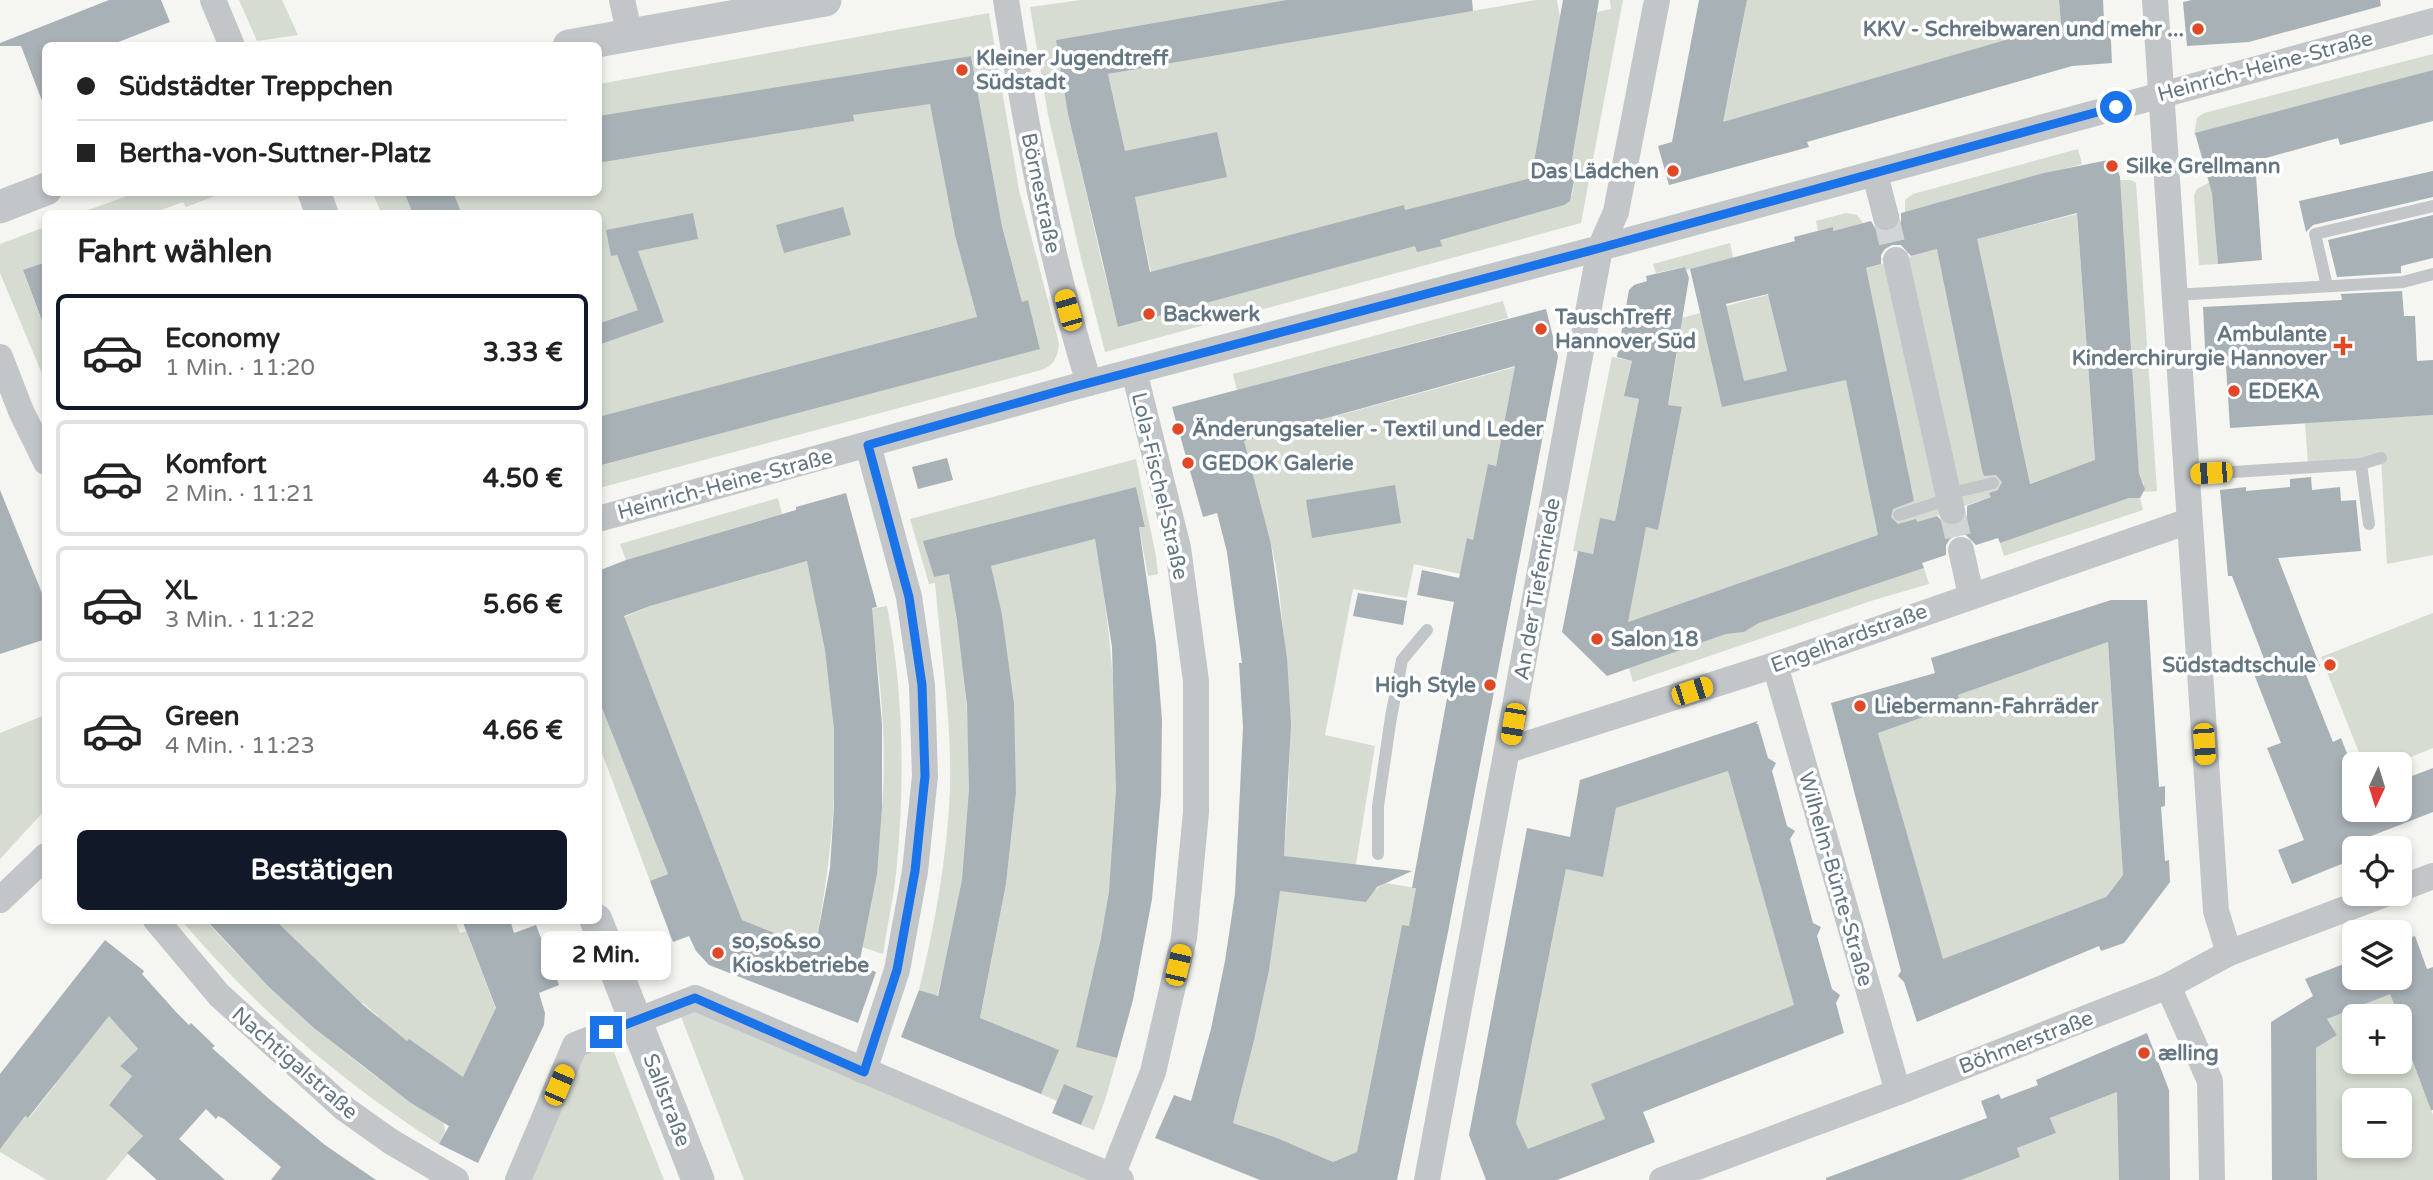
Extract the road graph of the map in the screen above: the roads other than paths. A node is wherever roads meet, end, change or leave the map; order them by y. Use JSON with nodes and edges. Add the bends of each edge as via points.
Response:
{"nodes":[{"id":1,"x":213,"y":0,"type":"edge"},
{"id":2,"x":622,"y":0,"type":"edge"},
{"id":3,"x":825,"y":0,"type":"edge"},
{"id":4,"x":1006,"y":0,"type":"edge"},
{"id":5,"x":1657,"y":0,"type":"edge"},
{"id":6,"x":2154,"y":0,"type":"edge"},
{"id":7,"x":2433,"y":21,"type":"edge"},
{"id":8,"x":630,"y":35,"type":"junction"},
{"id":9,"x":230,"y":42,"type":"edge"},
{"id":10,"x":591,"y":42,"type":"edge"},
{"id":11,"x":2161,"y":94,"type":"junction"},
{"id":12,"x":1875,"y":174,"type":"junction"},
{"id":13,"x":42,"y":191,"type":"edge"},
{"id":14,"x":2433,"y":206,"type":"edge"},
{"id":15,"x":0,"y":207,"type":"edge"},
{"id":16,"x":1886,"y":217,"type":"tunnel mouth"},
{"id":17,"x":1600,"y":248,"type":"junction"},
{"id":18,"x":1896,"y":260,"type":"tunnel mouth"},
{"id":19,"x":2433,"y":274,"type":"edge"},
{"id":20,"x":2327,"y":286,"type":"junction"},
{"id":21,"x":2174,"y":295,"type":"junction"},
{"id":22,"x":0,"y":357,"type":"edge"},
{"id":23,"x":1134,"y":371,"type":"junction"},
{"id":24,"x":1089,"y":383,"type":"junction"},
{"id":25,"x":868,"y":445,"type":"junction"},
{"id":26,"x":42,"y":454,"type":"edge"},
{"id":27,"x":2381,"y":458,"type":"dead end"},
{"id":28,"x":2361,"y":464,"type":"junction"},
{"id":29,"x":2186,"y":475,"type":"junction"},
{"id":30,"x":1993,"y":483,"type":"dead end"},
{"id":31,"x":1950,"y":501,"type":"junction"},
{"id":32,"x":1899,"y":515,"type":"dead end"},
{"id":33,"x":602,"y":518,"type":"edge"},
{"id":34,"x":2189,"y":521,"type":"junction"},
{"id":35,"x":2369,"y":524,"type":"dead end"},
{"id":36,"x":1961,"y":550,"type":"tunnel mouth"},
{"id":37,"x":1971,"y":595,"type":"junction"},
{"id":38,"x":1427,"y":629,"type":"dead end"},
{"id":39,"x":1774,"y":665,"type":"junction"},
{"id":40,"x":1508,"y":750,"type":"junction"},
{"id":41,"x":1378,"y":854,"type":"dead end"},
{"id":42,"x":42,"y":860,"type":"edge"},
{"id":43,"x":2433,"y":876,"type":"edge"},
{"id":44,"x":2412,"y":884,"type":"edge"},
{"id":45,"x":0,"y":900,"type":"edge"},
{"id":46,"x":2353,"y":906,"type":"edge"},
{"id":47,"x":159,"y":924,"type":"edge"},
{"id":48,"x":598,"y":924,"type":"edge"},
{"id":49,"x":2229,"y":953,"type":"junction"},
{"id":50,"x":2168,"y":986,"type":"junction"},
{"id":51,"x":636,"y":1020,"type":"junction"},
{"id":52,"x":864,"y":1072,"type":"junction"},
{"id":53,"x":1898,"y":1092,"type":"junction"},
{"id":54,"x":1116,"y":1178,"type":"edge"},
{"id":55,"x":456,"y":1180,"type":"edge"},
{"id":56,"x":518,"y":1180,"type":"edge"},
{"id":57,"x":698,"y":1180,"type":"edge"},
{"id":58,"x":1427,"y":1180,"type":"edge"},
{"id":59,"x":1662,"y":1180,"type":"edge"},
{"id":60,"x":2211,"y":1180,"type":"edge"}],
"edges":[{"from":1,"to":9,"type":"street"},
{"from":2,"to":8,"type":"street"},
{"from":3,"to":8,"type":"street"},
{"from":4,"to":24,"type":"street","name":"Börnestraße","via":[[1044,209]]},
{"from":5,"to":17,"type":"street","name":"An der Tiefenriede","via":[[1616,212]]},
{"from":6,"to":11,"type":"street"},
{"from":7,"to":11,"type":"street","name":"Heinrich-Heine-Straße"},
{"from":8,"to":10,"type":"street"},
{"from":11,"to":12,"type":"street","name":"Heinrich-Heine-Straße"},
{"from":11,"to":21,"type":"street"},
{"from":12,"to":16,"type":"street"},
{"from":12,"to":17,"type":"street","name":"Heinrich-Heine-Straße"},
{"from":13,"to":15,"type":"street"},
{"from":14,"to":20,"type":"lane","via":[[2315,234]]},
{"from":17,"to":23,"type":"street","name":"Heinrich-Heine-Straße"},
{"from":17,"to":40,"type":"street","name":"An der Tiefenriede"},
{"from":18,"to":31,"type":"street"},
{"from":19,"to":20,"type":"lane","via":[[2403,282]]},
{"from":20,"to":21,"type":"lane"},
{"from":21,"to":29,"type":"street"},
{"from":22,"to":26,"type":"street"},
{"from":23,"to":24,"type":"street","name":"Heinrich-Heine-Straße"},
{"from":23,"to":54,"type":"street","name":"Lola-Fischel-Straße","via":[[1180,562],[1196,681],[1196,812],[1184,938],[1153,1072]]},
{"from":24,"to":25,"type":"street","name":"Heinrich-Heine-Straße"},
{"from":25,"to":33,"type":"street","name":"Heinrich-Heine-Straße"},
{"from":25,"to":52,"type":"street","via":[[909,597],[922,685],[925,776],[915,871],[897,970]]},
{"from":27,"to":28,"type":"lane"},
{"from":28,"to":29,"type":"lane"},
{"from":28,"to":35,"type":"lane"},
{"from":29,"to":34,"type":"street"},
{"from":30,"to":31,"type":"lane"},
{"from":31,"to":32,"type":"lane"},
{"from":34,"to":37,"type":"street","name":"Engelhardstraße"},
{"from":34,"to":49,"type":"street","via":[[2216,911]]},
{"from":36,"to":37,"type":"street"},
{"from":37,"to":39,"type":"street","name":"Engelhardstraße"},
{"from":38,"to":41,"type":"lane","via":[[1402,660],[1378,806]]},
{"from":39,"to":40,"type":"street","name":"Engelhardstraße"},
{"from":39,"to":53,"type":"street","name":"Wilhelm-Bünte-Straße"},
{"from":40,"to":58,"type":"street","name":"An der Tiefenriede"},
{"from":42,"to":45,"type":"street"},
{"from":43,"to":44,"type":"street"},
{"from":46,"to":49,"type":"street","name":"Böhmerstraße"},
{"from":47,"to":55,"type":"street","name":"Nachtigalstraße","via":[[219,995],[345,1109]]},
{"from":48,"to":51,"type":"street","name":"Sallstraße"},
{"from":49,"to":50,"type":"street","name":"Böhmerstraße"},
{"from":50,"to":53,"type":"street","name":"Böhmerstraße"},
{"from":50,"to":60,"type":"street","via":[[2210,1082]]},
{"from":51,"to":52,"type":"street","via":[[695,998]]},
{"from":51,"to":56,"type":"street","via":[[575,1045]]},
{"from":51,"to":57,"type":"street","name":"Sallstraße"},
{"from":52,"to":54,"type":"street"},
{"from":53,"to":59,"type":"street","name":"Böhmerstraße"}]}
